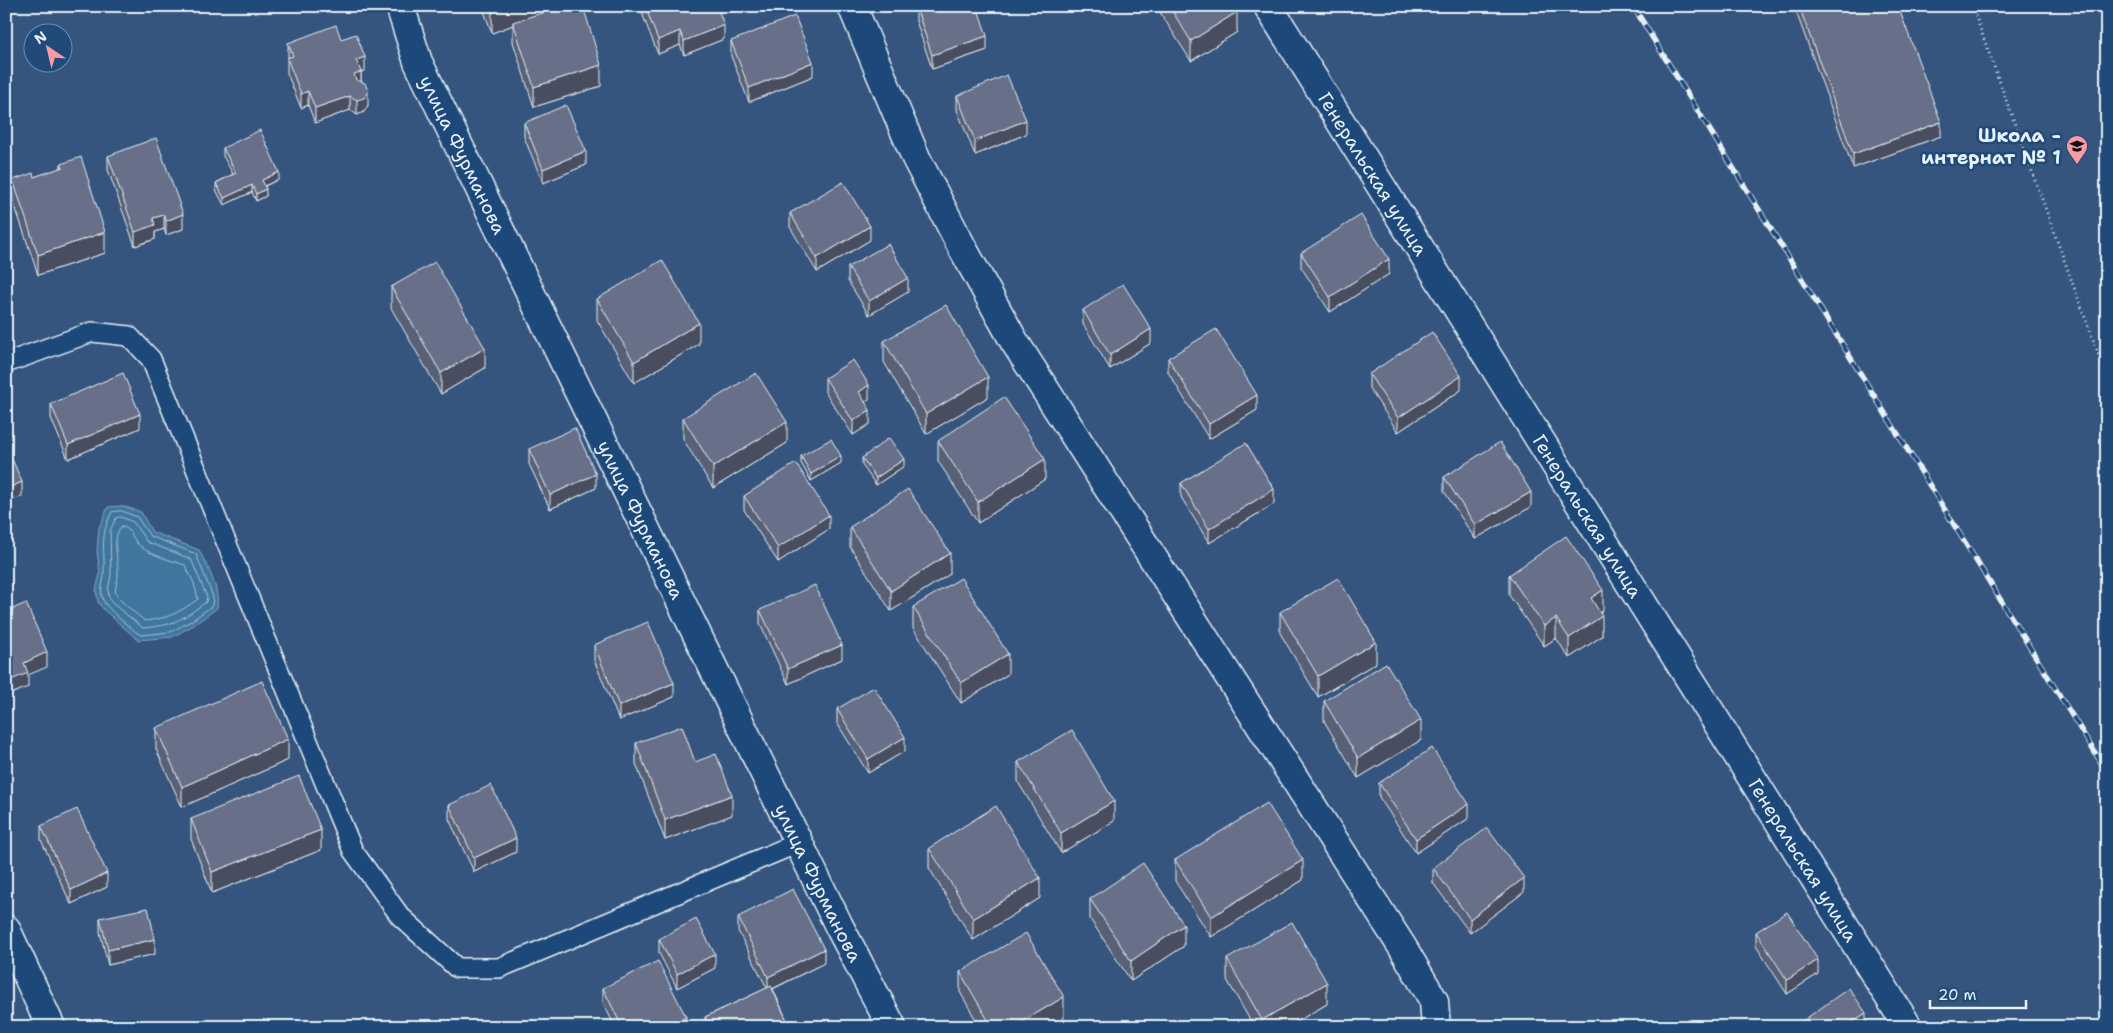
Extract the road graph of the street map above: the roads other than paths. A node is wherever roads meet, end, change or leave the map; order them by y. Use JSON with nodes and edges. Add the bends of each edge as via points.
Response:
{"nodes":[{"id":1,"x":400,"y":6,"type":"edge"},
{"id":2,"x":852,"y":6,"type":"edge"},
{"id":3,"x":1268,"y":6,"type":"edge"},
{"id":4,"x":6,"y":363,"type":"edge"},
{"id":5,"x":798,"y":843,"type":"junction"},
{"id":6,"x":6,"y":930,"type":"edge"},
{"id":7,"x":51,"y":1027,"type":"edge"},
{"id":8,"x":892,"y":1027,"type":"edge"},
{"id":9,"x":1436,"y":1027,"type":"edge"},
{"id":10,"x":1908,"y":1027,"type":"edge"}],
"edges":[{"from":1,"to":5,"type":"street","name":"улица Фурманова","via":[[418,62]]},
{"from":2,"to":9,"type":"street","via":[[916,158],[1014,341],[1403,948],[1434,1001]]},
{"from":3,"to":10,"type":"street","name":"Генеральская улица"},
{"from":4,"to":5,"type":"lane","via":[[92,332],[129,336],[151,359],[353,851],[400,916],[457,968],[499,968]]},
{"from":5,"to":8,"type":"street","name":"улица Фурманова"},
{"from":6,"to":7,"type":"street"}]}
